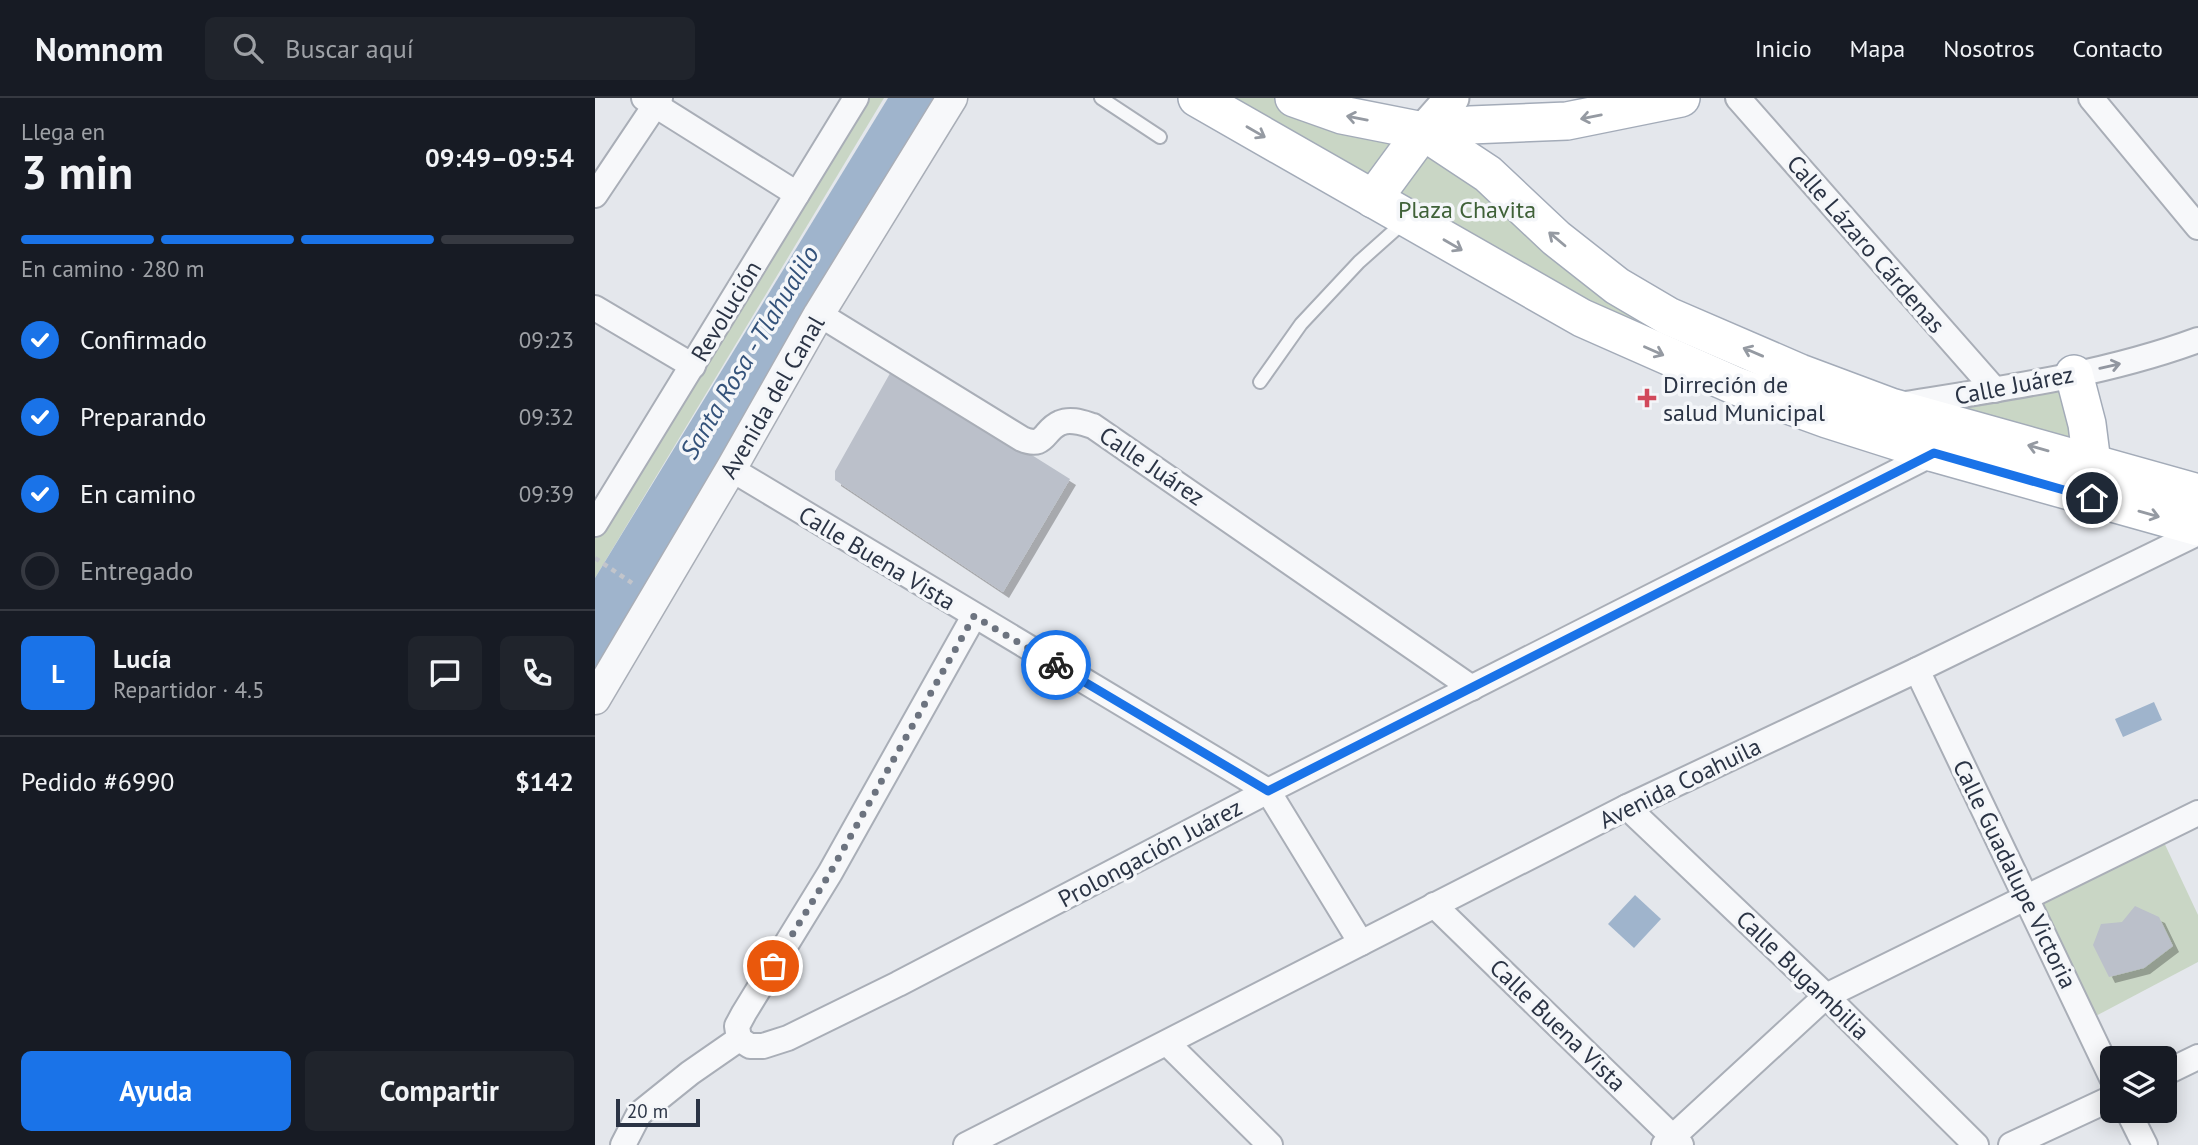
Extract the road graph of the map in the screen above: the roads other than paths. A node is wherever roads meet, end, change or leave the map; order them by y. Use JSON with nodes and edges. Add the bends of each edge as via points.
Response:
{"nodes":[{"id":1,"x":856,"y":98,"type":"edge"},
{"id":2,"x":952,"y":98,"type":"edge"},
{"id":3,"x":1101,"y":98,"type":"edge"},
{"id":4,"x":1196,"y":98,"type":"edge"},
{"id":5,"x":1294,"y":98,"type":"edge"},
{"id":6,"x":1452,"y":98,"type":"edge"},
{"id":7,"x":1681,"y":98,"type":"edge"},
{"id":8,"x":1738,"y":98,"type":"edge"},
{"id":9,"x":2091,"y":98,"type":"edge"},
{"id":10,"x":653,"y":100,"type":"edge"},
{"id":11,"x":1423,"y":131,"type":"junction"},
{"id":12,"x":1160,"y":137,"type":"dead end"},
{"id":13,"x":797,"y":194,"type":"junction"},
{"id":14,"x":595,"y":195,"type":"edge"},
{"id":15,"x":1373,"y":199,"type":"junction"},
{"id":16,"x":1408,"y":219,"type":"junction"},
{"id":17,"x":2198,"y":227,"type":"edge"},
{"id":18,"x":595,"y":308,"type":"edge"},
{"id":19,"x":819,"y":314,"type":"junction"},
{"id":20,"x":2198,"y":340,"type":"edge"},
{"id":21,"x":693,"y":366,"type":"junction"},
{"id":22,"x":2074,"y":374,"type":"junction"},
{"id":23,"x":1260,"y":382,"type":"dead end"},
{"id":24,"x":1995,"y":390,"type":"junction"},
{"id":25,"x":1891,"y":407,"type":"junction"},
{"id":26,"x":1827,"y":419,"type":"junction"},
{"id":27,"x":1934,"y":453,"type":"junction"},
{"id":28,"x":2092,"y":463,"type":"junction"},
{"id":29,"x":731,"y":469,"type":"junction"},
{"id":30,"x":2198,"y":493,"type":"edge"},
{"id":31,"x":595,"y":524,"type":"edge"},
{"id":32,"x":2198,"y":527,"type":"edge"},
{"id":33,"x":2198,"y":533,"type":"edge"},
{"id":34,"x":974,"y":616,"type":"junction"},
{"id":35,"x":1917,"y":670,"type":"junction"},
{"id":36,"x":1472,"y":688,"type":"junction"},
{"id":37,"x":595,"y":699,"type":"edge"},
{"id":38,"x":1268,"y":791,"type":"junction"},
{"id":39,"x":1627,"y":807,"type":"junction"},
{"id":40,"x":2198,"y":813,"type":"edge"},
{"id":41,"x":2026,"y":897,"type":"junction"},
{"id":42,"x":1434,"y":905,"type":"junction"},
{"id":43,"x":1361,"y":943,"type":"junction"},
{"id":44,"x":1826,"y":996,"type":"junction"},
{"id":45,"x":740,"y":1039,"type":"junction"},
{"id":46,"x":1167,"y":1042,"type":"junction"},
{"id":47,"x":2100,"y":1053,"type":"edge"},
{"id":48,"x":2198,"y":1057,"type":"edge"},
{"id":49,"x":2177,"y":1067,"type":"edge"},
{"id":50,"x":2100,"y":1104,"type":"edge"},
{"id":51,"x":2134,"y":1123,"type":"edge"},
{"id":52,"x":1673,"y":1142,"type":"edge"},
{"id":53,"x":623,"y":1145,"type":"edge"},
{"id":54,"x":966,"y":1145,"type":"edge"},
{"id":55,"x":1270,"y":1145,"type":"edge"},
{"id":56,"x":1976,"y":1145,"type":"edge"},
{"id":57,"x":2011,"y":1145,"type":"edge"},
{"id":58,"x":2145,"y":1145,"type":"edge"}],
"edges":[{"from":1,"to":13,"type":"street","name":"Revolución"},
{"from":2,"to":19,"type":"street","name":"Avenida del Canal"},
{"from":3,"to":12,"type":"lane"},
{"from":4,"to":15,"type":"main road","one_way":true},
{"from":11,"to":5,"type":"main road","one_way":true,"via":[[1342,115]]},
{"from":6,"to":11,"type":"main road"},
{"from":7,"to":11,"type":"main road","one_way":true,"via":[[1567,121]]},
{"from":8,"to":24,"type":"street","name":"Calle Lázaro Cárdenas"},
{"from":9,"to":17,"type":"street"},
{"from":10,"to":13,"type":"street"},
{"from":10,"to":14,"type":"street"},
{"from":11,"to":15,"type":"main road"},
{"from":25,"to":11,"type":"main road","one_way":true,"via":[[1668,316],[1616,286],[1488,174]]},
{"from":13,"to":21,"type":"street","name":"Revolución"},
{"from":15,"to":16,"type":"main road"},
{"from":16,"to":23,"type":"lane","via":[[1359,262],[1301,324]]},
{"from":16,"to":26,"type":"main road","one_way":true,"via":[[1582,317],[1736,386]]},
{"from":18,"to":21,"type":"street"},
{"from":19,"to":29,"type":"street","name":"Avenida del Canal"},
{"from":19,"to":36,"type":"street","name":"Calle Juárez","via":[[1031,443],[1060,423],[1093,426]]},
{"from":22,"to":20,"type":"street","name":"Calle Juárez","one_way":true},
{"from":21,"to":31,"type":"street","name":"Revolución"},
{"from":22,"to":24,"type":"street","name":"Calle Juárez"},
{"from":22,"to":28,"type":"main road"},
{"from":24,"to":25,"type":"street","name":"Calle Juárez"},
{"from":25,"to":26,"type":"street","name":"Calle Juárez"},
{"from":28,"to":25,"type":"main road","one_way":true},
{"from":26,"to":27,"type":"main road"},
{"from":27,"to":32,"type":"main road","one_way":true},
{"from":27,"to":36,"type":"street","name":"Prolongación Juárez"},
{"from":28,"to":30,"type":"main road"},
{"from":29,"to":34,"type":"street","name":"Calle Buena Vista"},
{"from":29,"to":37,"type":"street","name":"Avenida del Canal"},
{"from":33,"to":35,"type":"street","name":"Avenida Coahuila"},
{"from":34,"to":38,"type":"street","name":"Calle Buena Vista"},
{"from":34,"to":45,"type":"street","via":[[830,873],[744,1013],[737,1026]]},
{"from":35,"to":39,"type":"street","name":"Avenida Coahuila"},
{"from":35,"to":41,"type":"street","name":"Calle Guadalupe Victoria"},
{"from":36,"to":38,"type":"street","name":"Prolongación Juárez"},
{"from":38,"to":43,"type":"street","name":"Calle Buena Vista"},
{"from":38,"to":45,"type":"street","name":"Prolongación Juárez","via":[[788,1038],[763,1046],[750,1046]]},
{"from":39,"to":42,"type":"street","name":"Avenida Coahuila"},
{"from":39,"to":44,"type":"street","name":"Calle Bugambilia"},
{"from":40,"to":41,"type":"street"},
{"from":41,"to":44,"type":"street"},
{"from":41,"to":47,"type":"street","name":"Calle Guadalupe Victoria"},
{"from":42,"to":43,"type":"street","name":"Avenida Coahuila"},
{"from":42,"to":52,"type":"street","name":"Calle Buena Vista"},
{"from":43,"to":46,"type":"street","name":"Avenida Coahuila"},
{"from":44,"to":52,"type":"street"},
{"from":44,"to":56,"type":"street","name":"Calle Bugambilia"},
{"from":45,"to":53,"type":"street","via":[[639,1114]]},
{"from":46,"to":54,"type":"street","name":"Avenida Coahuila"},
{"from":46,"to":55,"type":"street"},
{"from":48,"to":49,"type":"street"},
{"from":50,"to":57,"type":"street"},
{"from":51,"to":58,"type":"street"}]}
